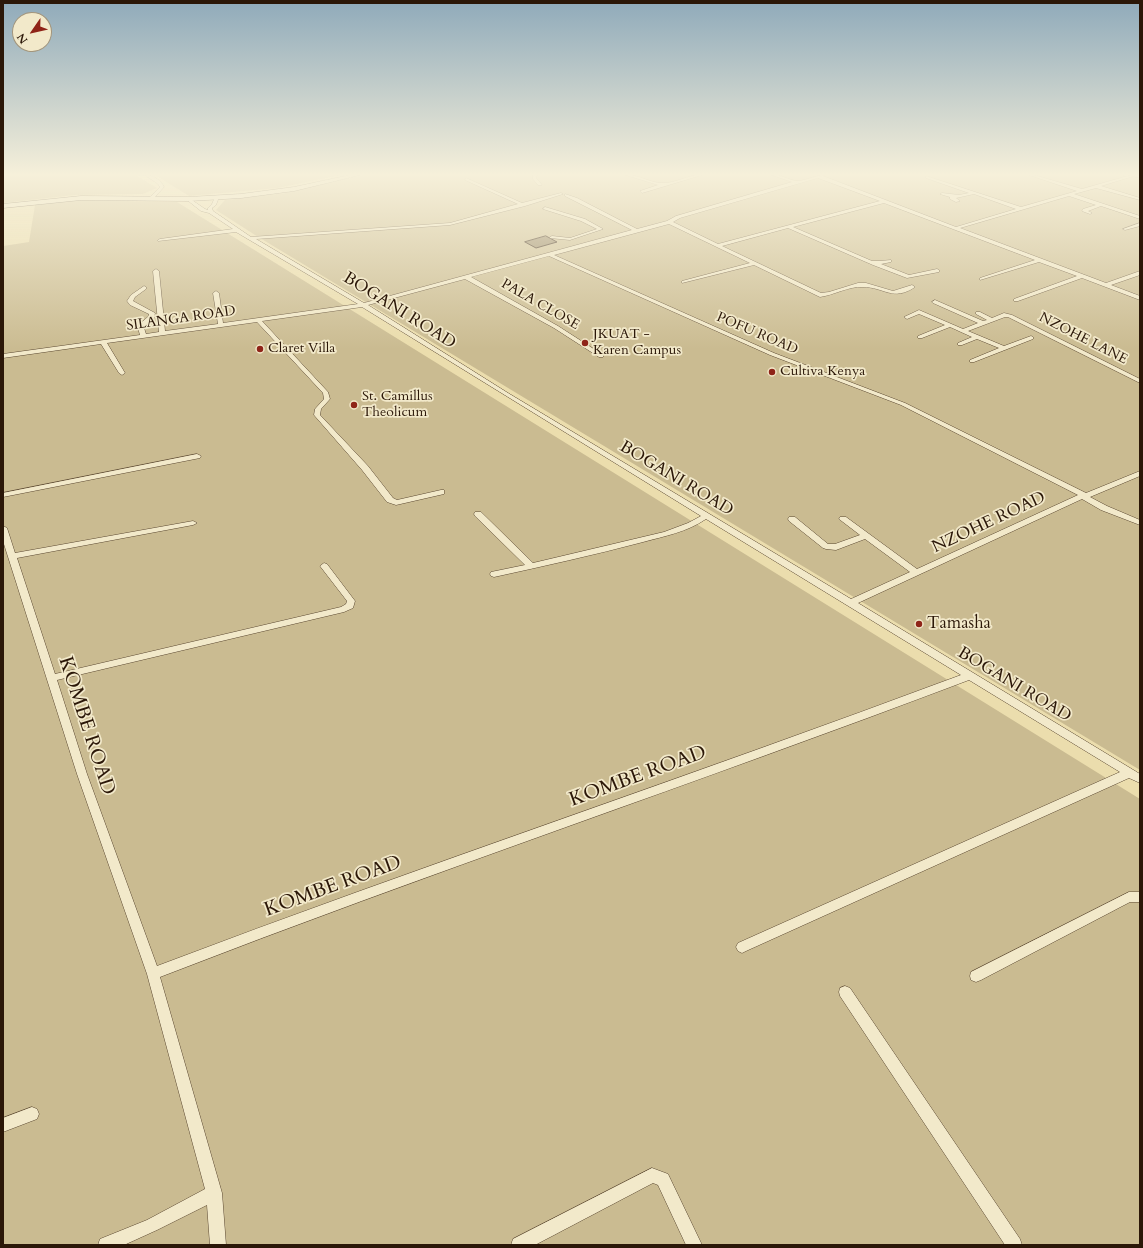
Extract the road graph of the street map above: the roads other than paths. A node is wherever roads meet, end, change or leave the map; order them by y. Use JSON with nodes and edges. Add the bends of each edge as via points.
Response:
{"nodes":[{"id":1,"x":212,"y":233,"type":"edge"},
{"id":2,"x":243,"y":233,"type":"edge"},
{"id":3,"x":319,"y":233,"type":"edge"},
{"id":4,"x":580,"y":233,"type":"edge"},
{"id":5,"x":588,"y":233,"type":"edge"},
{"id":6,"x":623,"y":233,"type":"edge"},
{"id":7,"x":693,"y":233,"type":"edge"},
{"id":8,"x":765,"y":233,"type":"edge"},
{"id":9,"x":805,"y":233,"type":"edge"},
{"id":10,"x":970,"y":233,"type":"edge"},
{"id":11,"x":583,"y":235,"type":"junction"},
{"id":12,"x":552,"y":237,"type":"dead end"},
{"id":13,"x":251,"y":238,"type":"junction"},
{"id":14,"x":160,"y":240,"type":"dead end"},
{"id":15,"x":595,"y":241,"type":"junction"},
{"id":16,"x":719,"y":245,"type":"junction"},
{"id":17,"x":548,"y":254,"type":"junction"},
{"id":18,"x":1039,"y":260,"type":"junction"},
{"id":19,"x":889,"y":262,"type":"dead end"},
{"id":20,"x":755,"y":263,"type":"junction"},
{"id":21,"x":874,"y":263,"type":"junction"},
{"id":22,"x":156,"y":271,"type":"dead end"},
{"id":23,"x":937,"y":271,"type":"dead end"},
{"id":24,"x":1140,"y":273,"type":"edge"},
{"id":25,"x":1082,"y":276,"type":"junction"},
{"id":26,"x":466,"y":277,"type":"junction"},
{"id":27,"x":982,"y":278,"type":"dead end"},
{"id":28,"x":684,"y":282,"type":"dead end"},
{"id":29,"x":1106,"y":285,"type":"junction"},
{"id":30,"x":912,"y":287,"type":"dead end"},
{"id":31,"x":144,"y":288,"type":"dead end"},
{"id":32,"x":216,"y":293,"type":"dead end"},
{"id":33,"x":1140,"y":298,"type":"edge"},
{"id":34,"x":1016,"y":300,"type":"dead end"},
{"id":35,"x":936,"y":302,"type":"dead end"},
{"id":36,"x":363,"y":305,"type":"junction"},
{"id":37,"x":978,"y":313,"type":"dead end"},
{"id":38,"x":907,"y":317,"type":"dead end"},
{"id":39,"x":258,"y":320,"type":"junction"},
{"id":40,"x":992,"y":320,"type":"junction"},
{"id":41,"x":983,"y":323,"type":"junction"},
{"id":42,"x":949,"y":324,"type":"junction"},
{"id":43,"x":221,"y":326,"type":"junction"},
{"id":44,"x":963,"y":331,"type":"junction"},
{"id":45,"x":162,"y":334,"type":"junction"},
{"id":46,"x":919,"y":335,"type":"dead end"},
{"id":47,"x":144,"y":337,"type":"junction"},
{"id":48,"x":978,"y":338,"type":"junction"},
{"id":49,"x":1031,"y":338,"type":"dead end"},
{"id":50,"x":103,"y":342,"type":"junction"},
{"id":51,"x":960,"y":344,"type":"dead end"},
{"id":52,"x":1004,"y":346,"type":"junction"},
{"id":53,"x":3,"y":356,"type":"edge"},
{"id":54,"x":601,"y":356,"type":"dead end"},
{"id":55,"x":972,"y":361,"type":"dead end"},
{"id":56,"x":122,"y":373,"type":"dead end"},
{"id":57,"x":1140,"y":381,"type":"edge"},
{"id":58,"x":197,"y":456,"type":"dead end"},
{"id":59,"x":1140,"y":473,"type":"edge"},
{"id":60,"x":441,"y":492,"type":"dead end"},
{"id":61,"x":3,"y":495,"type":"edge"},
{"id":62,"x":1084,"y":496,"type":"junction"},
{"id":63,"x":478,"y":514,"type":"dead end"},
{"id":64,"x":706,"y":516,"type":"junction"},
{"id":65,"x":792,"y":519,"type":"dead end"},
{"id":66,"x":843,"y":519,"type":"dead end"},
{"id":67,"x":193,"y":523,"type":"dead end"},
{"id":68,"x":1140,"y":523,"type":"edge"},
{"id":69,"x":3,"y":528,"type":"edge"},
{"id":70,"x":866,"y":536,"type":"junction"},
{"id":71,"x":13,"y":556,"type":"junction"},
{"id":72,"x":324,"y":566,"type":"dead end"},
{"id":73,"x":531,"y":566,"type":"junction"},
{"id":74,"x":916,"y":573,"type":"junction"},
{"id":75,"x":494,"y":574,"type":"dead end"},
{"id":76,"x":851,"y":603,"type":"junction"},
{"id":77,"x":969,"y":676,"type":"junction"},
{"id":78,"x":51,"y":678,"type":"junction"},
{"id":79,"x":1129,"y":773,"type":"junction"},
{"id":80,"x":1140,"y":779,"type":"edge"},
{"id":81,"x":1140,"y":897,"type":"edge"},
{"id":82,"x":742,"y":948,"type":"dead end"},
{"id":83,"x":153,"y":974,"type":"junction"},
{"id":84,"x":976,"y":976,"type":"dead end"},
{"id":85,"x":845,"y":992,"type":"dead end"},
{"id":86,"x":32,"y":1114,"type":"dead end"},
{"id":87,"x":3,"y":1125,"type":"edge"},
{"id":88,"x":214,"y":1193,"type":"junction"},
{"id":89,"x":106,"y":1245,"type":"edge"},
{"id":90,"x":218,"y":1245,"type":"edge"},
{"id":91,"x":519,"y":1245,"type":"edge"},
{"id":92,"x":694,"y":1245,"type":"edge"},
{"id":93,"x":1014,"y":1245,"type":"edge"}],
"edges":[{"from":1,"to":14,"type":"street"},
{"from":2,"to":13,"type":"street","name":"BOGANI ROAD"},
{"from":3,"to":13,"type":"street"},
{"from":4,"to":11,"type":"street"},
{"from":5,"to":11,"type":"street"},
{"from":6,"to":15,"type":"street","name":"SILANGA ROAD"},
{"from":7,"to":16,"type":"street"},
{"from":8,"to":16,"type":"street"},
{"from":9,"to":21,"type":"street"},
{"from":10,"to":18,"type":"street"},
{"from":11,"to":12,"type":"street","via":[[570,238]]},
{"from":11,"to":15,"type":"street"},
{"from":13,"to":36,"type":"street","name":"BOGANI ROAD"},
{"from":15,"to":17,"type":"street","name":"SILANGA ROAD"},
{"from":16,"to":20,"type":"street"},
{"from":17,"to":26,"type":"street","name":"SILANGA ROAD"},
{"from":17,"to":62,"type":"street","name":"POFU ROAD","via":[[772,354],[903,404]]},
{"from":18,"to":25,"type":"street"},
{"from":18,"to":27,"type":"street"},
{"from":19,"to":21,"type":"street"},
{"from":20,"to":28,"type":"street"},
{"from":20,"to":30,"type":"street","via":[[820,295],[858,285],[893,293]]},
{"from":21,"to":23,"type":"street","via":[[909,277]]},
{"from":22,"to":45,"type":"street"},
{"from":24,"to":29,"type":"street"},
{"from":25,"to":29,"type":"street"},
{"from":25,"to":34,"type":"street"},
{"from":26,"to":36,"type":"street","name":"SILANGA ROAD"},
{"from":26,"to":54,"type":"street","name":"PALA CLOSE","via":[[556,327]]},
{"from":29,"to":33,"type":"street"},
{"from":31,"to":47,"type":"street","via":[[132,296],[130,301],[152,314],[141,328]]},
{"from":32,"to":43,"type":"street"},
{"from":35,"to":41,"type":"street"},
{"from":36,"to":39,"type":"street","name":"SILANGA ROAD"},
{"from":36,"to":64,"type":"street","name":"BOGANI ROAD"},
{"from":37,"to":40,"type":"street"},
{"from":38,"to":42,"type":"street","via":[[920,312]]},
{"from":39,"to":43,"type":"street","name":"SILANGA ROAD"},
{"from":39,"to":60,"type":"street","via":[[326,393],[327,399],[318,409],[317,415],[390,500],[396,503]]},
{"from":40,"to":41,"type":"street"},
{"from":40,"to":57,"type":"street","name":"NZOHE LANE","via":[[1004,315],[1016,318]]},
{"from":41,"to":44,"type":"street"},
{"from":42,"to":44,"type":"street"},
{"from":42,"to":46,"type":"street"},
{"from":43,"to":45,"type":"street","name":"SILANGA ROAD"},
{"from":44,"to":48,"type":"street"},
{"from":45,"to":47,"type":"street","name":"SILANGA ROAD"},
{"from":47,"to":50,"type":"street","name":"SILANGA ROAD"},
{"from":48,"to":51,"type":"street"},
{"from":48,"to":52,"type":"street","via":[[988,336]]},
{"from":49,"to":52,"type":"street"},
{"from":50,"to":53,"type":"street","name":"SILANGA ROAD"},
{"from":50,"to":56,"type":"street"},
{"from":52,"to":55,"type":"street"},
{"from":58,"to":61,"type":"street"},
{"from":59,"to":62,"type":"street","name":"NZOHE ROAD"},
{"from":62,"to":68,"type":"street","name":"POFU ROAD","via":[[1104,508]]},
{"from":62,"to":74,"type":"street","name":"NZOHE ROAD"},
{"from":63,"to":73,"type":"street"},
{"from":64,"to":73,"type":"street","via":[[682,529]]},
{"from":64,"to":76,"type":"street","name":"BOGANI ROAD"},
{"from":65,"to":70,"type":"street","via":[[832,548]]},
{"from":66,"to":70,"type":"street"},
{"from":67,"to":71,"type":"street"},
{"from":69,"to":71,"type":"street","name":"KOMBE ROAD"},
{"from":70,"to":74,"type":"street"},
{"from":71,"to":78,"type":"street","name":"KOMBE ROAD"},
{"from":72,"to":78,"type":"street","via":[[351,601],[350,606]]},
{"from":73,"to":75,"type":"street"},
{"from":74,"to":76,"type":"street","name":"NZOHE ROAD"},
{"from":76,"to":77,"type":"street","name":"BOGANI ROAD"},
{"from":77,"to":79,"type":"street","name":"BOGANI ROAD"},
{"from":77,"to":83,"type":"street","name":"KOMBE ROAD","via":[[459,859]]},
{"from":78,"to":83,"type":"street","name":"KOMBE ROAD"},
{"from":79,"to":80,"type":"street","name":"BOGANI ROAD"},
{"from":79,"to":82,"type":"street"},
{"from":81,"to":84,"type":"street","via":[[1130,897]]},
{"from":83,"to":88,"type":"street"},
{"from":85,"to":93,"type":"street"},
{"from":86,"to":87,"type":"street"},
{"from":88,"to":89,"type":"street"},
{"from":88,"to":90,"type":"street"},
{"from":91,"to":92,"type":"street","via":[[652,1175],[663,1179]]}]}
